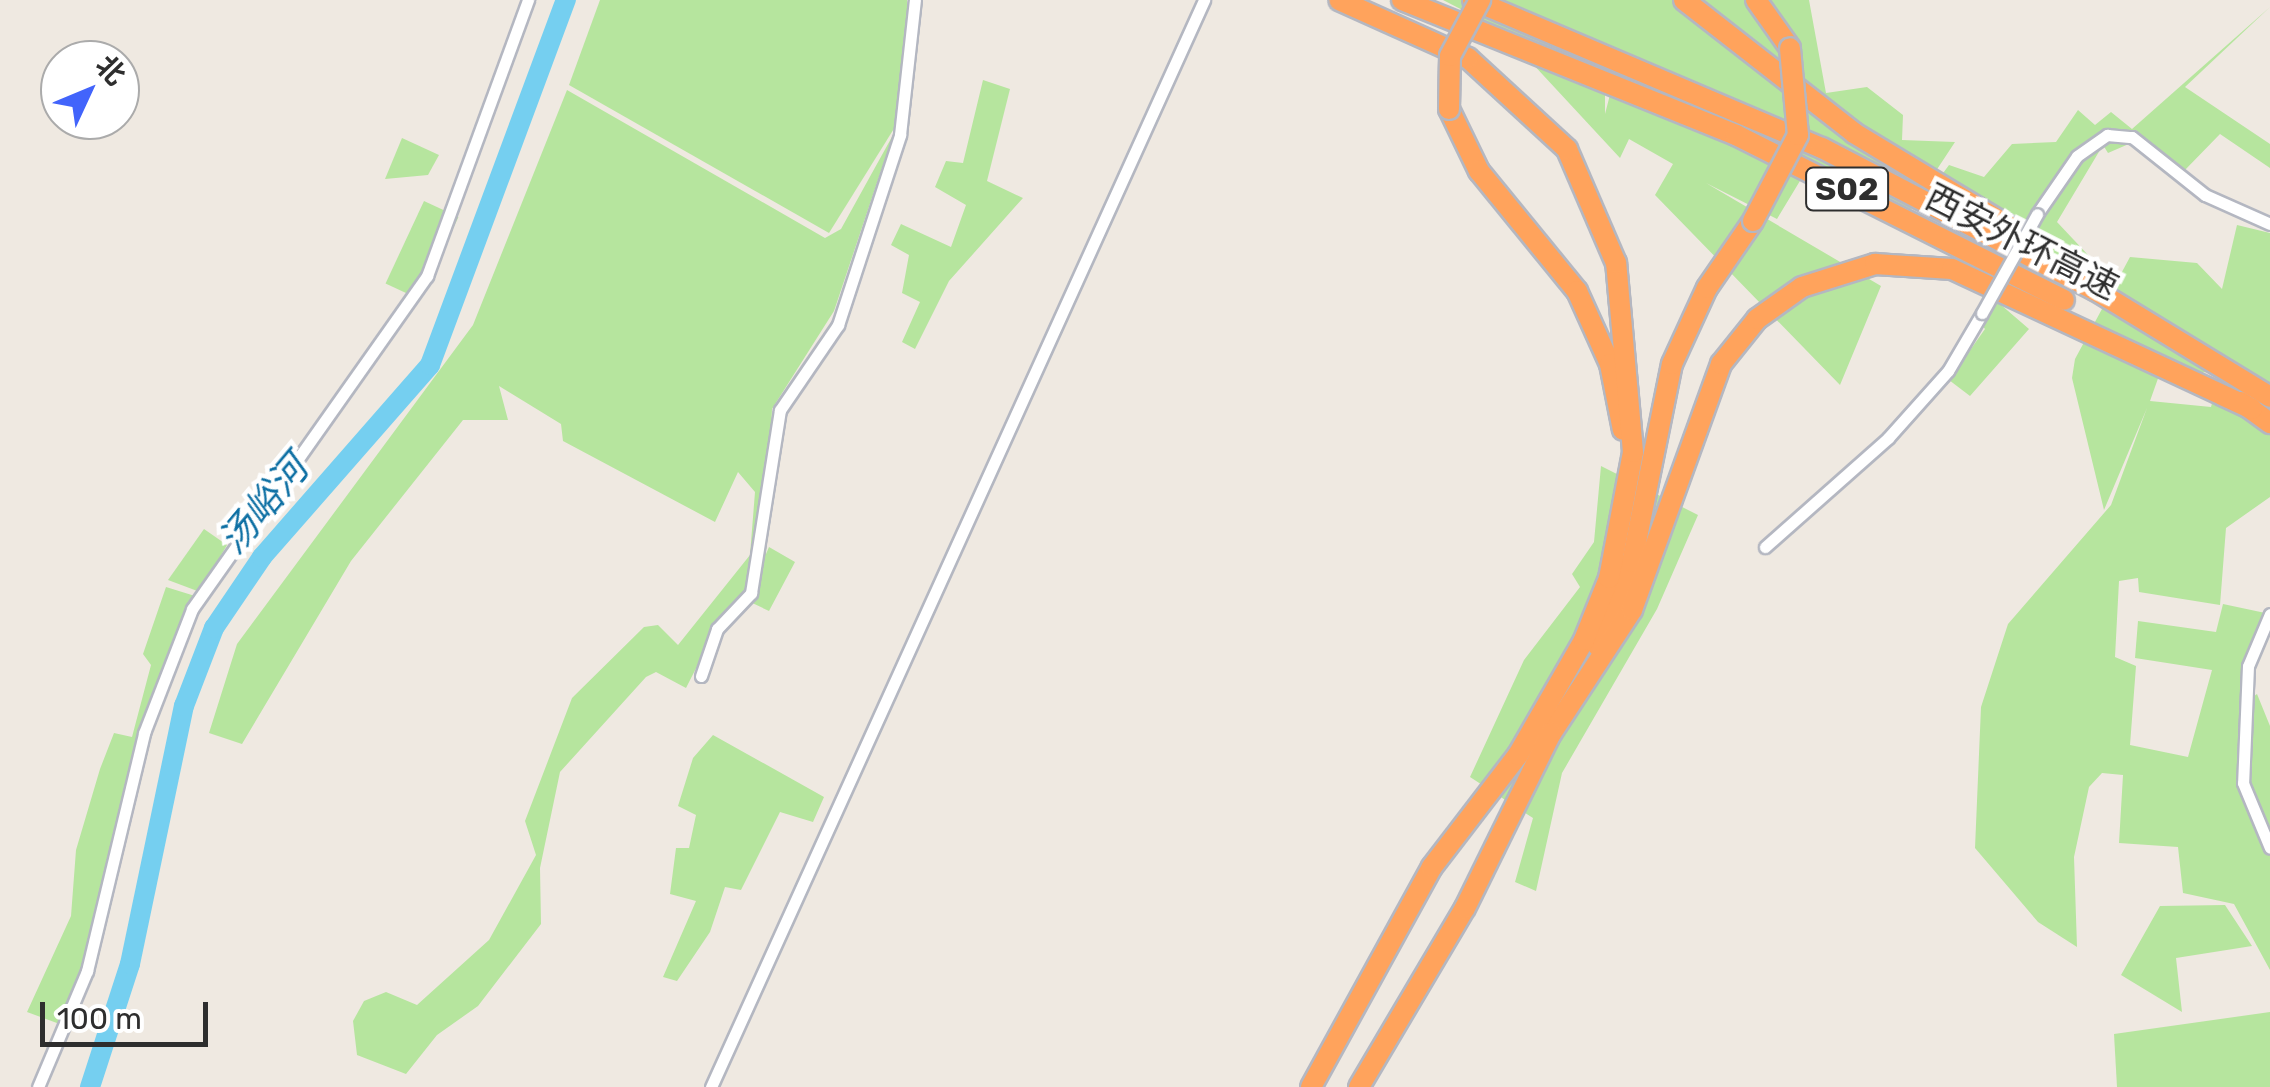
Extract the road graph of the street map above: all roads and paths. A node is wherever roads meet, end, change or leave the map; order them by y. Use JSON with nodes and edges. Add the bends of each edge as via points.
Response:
{"nodes":[{"id":1,"x":528,"y":0,"type":"edge"},
{"id":2,"x":916,"y":0,"type":"edge"},
{"id":3,"x":1204,"y":0,"type":"edge"},
{"id":4,"x":1339,"y":0,"type":"edge"},
{"id":5,"x":1402,"y":0,"type":"edge"},
{"id":6,"x":1476,"y":0,"type":"edge"},
{"id":7,"x":1684,"y":0,"type":"edge"},
{"id":8,"x":1756,"y":0,"type":"edge"},
{"id":9,"x":2270,"y":224,"type":"edge"},
{"id":10,"x":2251,"y":382,"type":"junction"},
{"id":11,"x":2270,"y":397,"type":"edge"},
{"id":12,"x":2252,"y":410,"type":"junction"},
{"id":13,"x":2270,"y":422,"type":"edge"},
{"id":14,"x":1625,"y":511,"type":"junction"},
{"id":15,"x":1764,"y":547,"type":"dead end"},
{"id":16,"x":2270,"y":614,"type":"edge"},
{"id":17,"x":701,"y":676,"type":"dead end"},
{"id":18,"x":1545,"y":743,"type":"junction"},
{"id":19,"x":2270,"y":848,"type":"edge"},
{"id":20,"x":38,"y":1087,"type":"edge"},
{"id":21,"x":711,"y":1087,"type":"edge"},
{"id":22,"x":1312,"y":1087,"type":"edge"},
{"id":23,"x":1358,"y":1087,"type":"edge"}],
"edges":[{"from":1,"to":20,"type":"street","via":[[427,276],[192,609],[144,734],[88,972]]},
{"from":2,"to":17,"type":"street","via":[[900,136],[838,325],[780,410],[750,593],[717,629]]},
{"from":3,"to":21,"type":"street"},
{"from":4,"to":14,"type":"highway","via":[[1434,38],[1498,79],[1581,172],[1610,241],[1629,338]]},
{"from":5,"to":12,"type":"highway","name":"西安外环高速","number":"S02","via":[[1736,135],[2129,334]]},
{"from":6,"to":10,"type":"highway","name":"西安外环高速","number":"S02","via":[[1822,148]]},
{"from":6,"to":14,"type":"highway","bridge":true,"via":[[1450,56],[1449,108],[1470,158],[1563,268],[1597,331],[1619,403]]},
{"from":7,"to":10,"type":"highway","via":[[1888,156],[2136,301]]},
{"from":8,"to":18,"type":"highway","bridge":true,"via":[[1790,48],[1798,135],[1680,345],[1624,587]]},
{"from":9,"to":15,"type":"street","bridge":true,"via":[[2205,195],[2132,137],[2107,136],[2077,156],[2037,214],[1948,372],[1888,438]]},
{"from":10,"to":11,"type":"highway","name":"西安外环高速","number":"S02"},
{"from":12,"to":13,"type":"highway","name":"西安外环高速","number":"S02"},
{"from":12,"to":18,"type":"highway","via":[[1970,274],[1894,263],[1819,279],[1757,319],[1721,364],[1632,610]]},
{"from":14,"to":22,"type":"highway","via":[[1584,640],[1372,972]]},
{"from":16,"to":19,"type":"street","via":[[2248,666],[2243,783]]},
{"from":18,"to":23,"type":"highway"}]}
